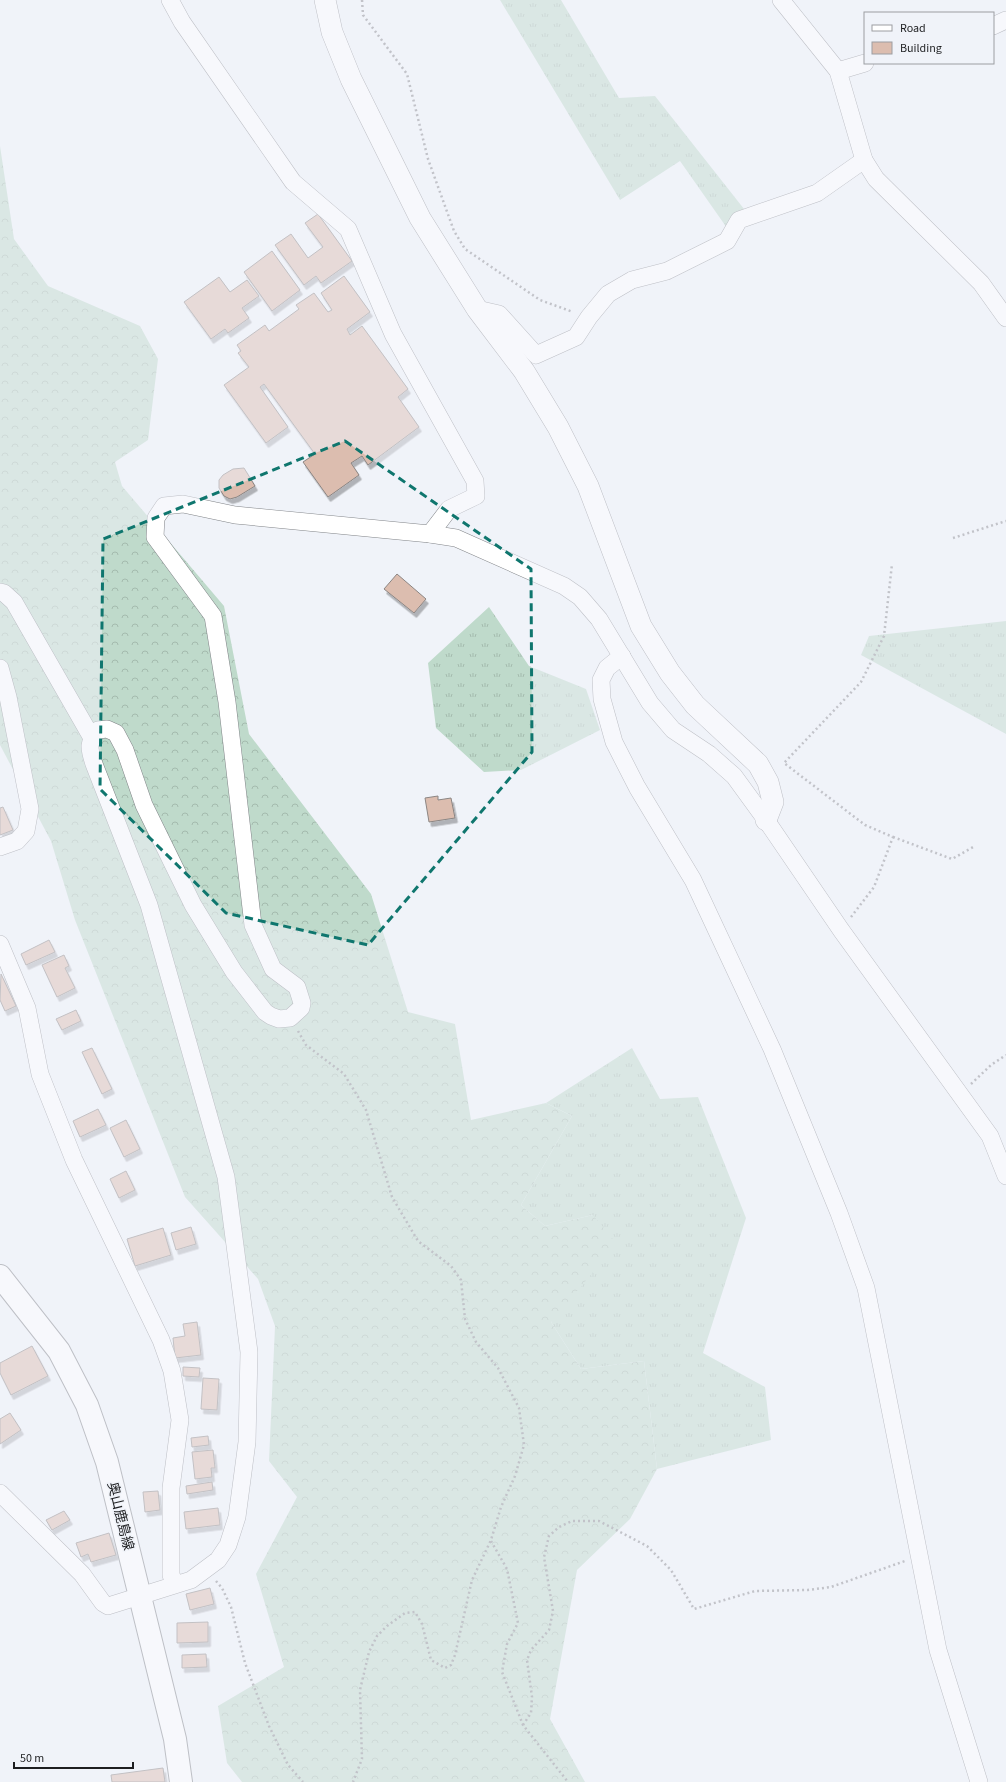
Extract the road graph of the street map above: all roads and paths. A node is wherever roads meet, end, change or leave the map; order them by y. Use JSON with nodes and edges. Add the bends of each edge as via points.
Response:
{"nodes":[{"id":1,"x":170,"y":0,"type":"edge"},
{"id":2,"x":325,"y":0,"type":"edge"},
{"id":3,"x":362,"y":0,"type":"edge"},
{"id":4,"x":781,"y":0,"type":"edge"},
{"id":5,"x":1006,"y":20,"type":"edge"},
{"id":6,"x":994,"y":26,"type":"edge"},
{"id":7,"x":864,"y":63,"type":"edge"},
{"id":8,"x":838,"y":71,"type":"junction"},
{"id":9,"x":864,"y":160,"type":"junction"},
{"id":10,"x":477,"y":309,"type":"junction"},
{"id":11,"x":589,"y":317,"type":"junction"},
{"id":12,"x":1006,"y":318,"type":"edge"},
{"id":13,"x":1006,"y":521,"type":"edge"},
{"id":14,"x":430,"y":534,"type":"junction"},
{"id":15,"x":953,"y":538,"type":"dead end"},
{"id":16,"x":892,"y":564,"type":"dead end"},
{"id":17,"x":0,"y":592,"type":"edge"},
{"id":18,"x":622,"y":656,"type":"junction"},
{"id":19,"x":0,"y":668,"type":"edge"},
{"id":20,"x":92,"y":738,"type":"junction"},
{"id":21,"x":766,"y":820,"type":"junction"},
{"id":22,"x":893,"y":838,"type":"junction"},
{"id":23,"x":975,"y":846,"type":"dead end"},
{"id":24,"x":0,"y":847,"type":"edge"},
{"id":25,"x":842,"y":930,"type":"junction"},
{"id":26,"x":0,"y":944,"type":"edge"},
{"id":27,"x":290,"y":1018,"type":"junction"},
{"id":28,"x":1006,"y":1055,"type":"edge"},
{"id":29,"x":960,"y":1094,"type":"junction"},
{"id":30,"x":1006,"y":1176,"type":"edge"},
{"id":31,"x":0,"y":1276,"type":"edge"},
{"id":32,"x":0,"y":1493,"type":"edge"},
{"id":33,"x":491,"y":1540,"type":"junction"},
{"id":34,"x":919,"y":1556,"type":"junction"},
{"id":35,"x":206,"y":1570,"type":"junction"},
{"id":36,"x":175,"y":1584,"type":"junction"},
{"id":37,"x":141,"y":1597,"type":"junction"},
{"id":38,"x":523,"y":1725,"type":"junction"},
{"id":39,"x":181,"y":1782,"type":"edge"},
{"id":40,"x":303,"y":1782,"type":"edge"},
{"id":41,"x":353,"y":1782,"type":"edge"},
{"id":42,"x":568,"y":1782,"type":"edge"},
{"id":43,"x":979,"y":1782,"type":"edge"}],
"edges":[{"from":1,"to":14,"type":"street","via":[[182,22],[293,182],[348,229],[393,334],[475,481],[476,496],[449,509]]},
{"from":2,"to":10,"type":"street","via":[[332,32],[351,79],[420,218]]},
{"from":3,"to":11,"type":"path","via":[[363,15],[407,74],[428,159],[454,231],[466,249],[540,300]]},
{"from":4,"to":8,"type":"street"},
{"from":5,"to":6,"type":"street"},
{"from":7,"to":8,"type":"street"},
{"from":8,"to":9,"type":"street"},
{"from":9,"to":11,"type":"street","via":[[817,193],[739,220],[726,241],[667,271],[632,280],[608,294]]},
{"from":9,"to":12,"type":"street","via":[[876,179],[981,283]]},
{"from":10,"to":11,"type":"street","via":[[499,314],[536,355],[576,337]]},
{"from":10,"to":21,"type":"street","via":[[524,371],[558,427],[588,486],[641,626],[670,673],[695,704],[758,764],[768,782],[772,802]]},
{"from":13,"to":15,"type":"path"},
{"from":14,"to":18,"type":"street","via":[[456,538],[564,586],[580,597],[599,619]]},
{"from":14,"to":27,"type":"street","via":[[235,515],[183,504],[164,506],[156,518],[155,537],[213,616],[227,702],[253,925],[273,969],[297,987],[302,1003]]},
{"from":16,"to":22,"type":"path","via":[[884,636],[861,682],[784,763],[865,825]]},
{"from":17,"to":20,"type":"street","via":[[14,602]]},
{"from":18,"to":21,"type":"street","via":[[650,703],[673,730],[709,754],[734,776]]},
{"from":18,"to":34,"type":"street","via":[[607,668],[601,680],[602,699],[614,742],[637,787],[693,880],[772,1049],[846,1230],[866,1288]]},
{"from":19,"to":24,"type":"street","via":[[30,809],[26,831],[17,841]]},
{"from":20,"to":27,"type":"street","via":[[98,730],[107,729],[116,733],[126,750],[144,805],[193,905],[230,966],[265,1012],[279,1019]]},
{"from":20,"to":35,"type":"street","via":[[89,747],[94,764],[149,905],[226,1177],[235,1238],[249,1352],[247,1442],[236,1517],[228,1545],[218,1560]]},
{"from":21,"to":25,"type":"street"},
{"from":22,"to":23,"type":"path","via":[[952,859]]},
{"from":22,"to":25,"type":"path","via":[[874,886]]},
{"from":25,"to":29,"type":"street"},
{"from":26,"to":36,"type":"street","via":[[27,1008],[40,1074],[74,1160],[161,1340],[172,1371],[180,1420],[171,1488],[171,1574]]},
{"from":27,"to":33,"type":"path","via":[[306,1045],[344,1074],[366,1110],[392,1197],[418,1241],[451,1266],[461,1280],[465,1319],[476,1342],[498,1368],[519,1408],[524,1445],[516,1476],[501,1506]]},
{"from":28,"to":29,"type":"path","via":[[991,1065]]},
{"from":29,"to":30,"type":"street","via":[[990,1136]]},
{"from":31,"to":37,"type":"main road","name":"奥山鹿島線","via":[[59,1351],[87,1405],[107,1462]]},
{"from":32,"to":37,"type":"street","via":[[82,1574],[103,1603],[108,1606]]},
{"from":33,"to":38,"type":"path","via":[[507,1569],[518,1623],[507,1644],[502,1672]]},
{"from":33,"to":41,"type":"path","via":[[472,1580],[451,1665],[445,1668],[431,1660],[422,1624],[415,1612],[405,1613],[377,1636],[369,1652],[360,1690],[362,1759]]},
{"from":34,"to":38,"type":"path","via":[[831,1587],[755,1591],[694,1609],[671,1570],[647,1546],[599,1521],[572,1521],[559,1527],[549,1536],[544,1557],[553,1611],[549,1630],[531,1650],[527,1660],[532,1697],[531,1713]]},
{"from":34,"to":43,"type":"street","via":[[938,1650]]},
{"from":35,"to":36,"type":"street","via":[[191,1580]]},
{"from":35,"to":40,"type":"path","via":[[222,1588],[232,1607],[245,1663],[269,1726],[288,1766]]},
{"from":36,"to":37,"type":"street"},
{"from":37,"to":39,"type":"main road","name":"奥山鹿島線","via":[[175,1739]]},
{"from":38,"to":42,"type":"path"}]}
